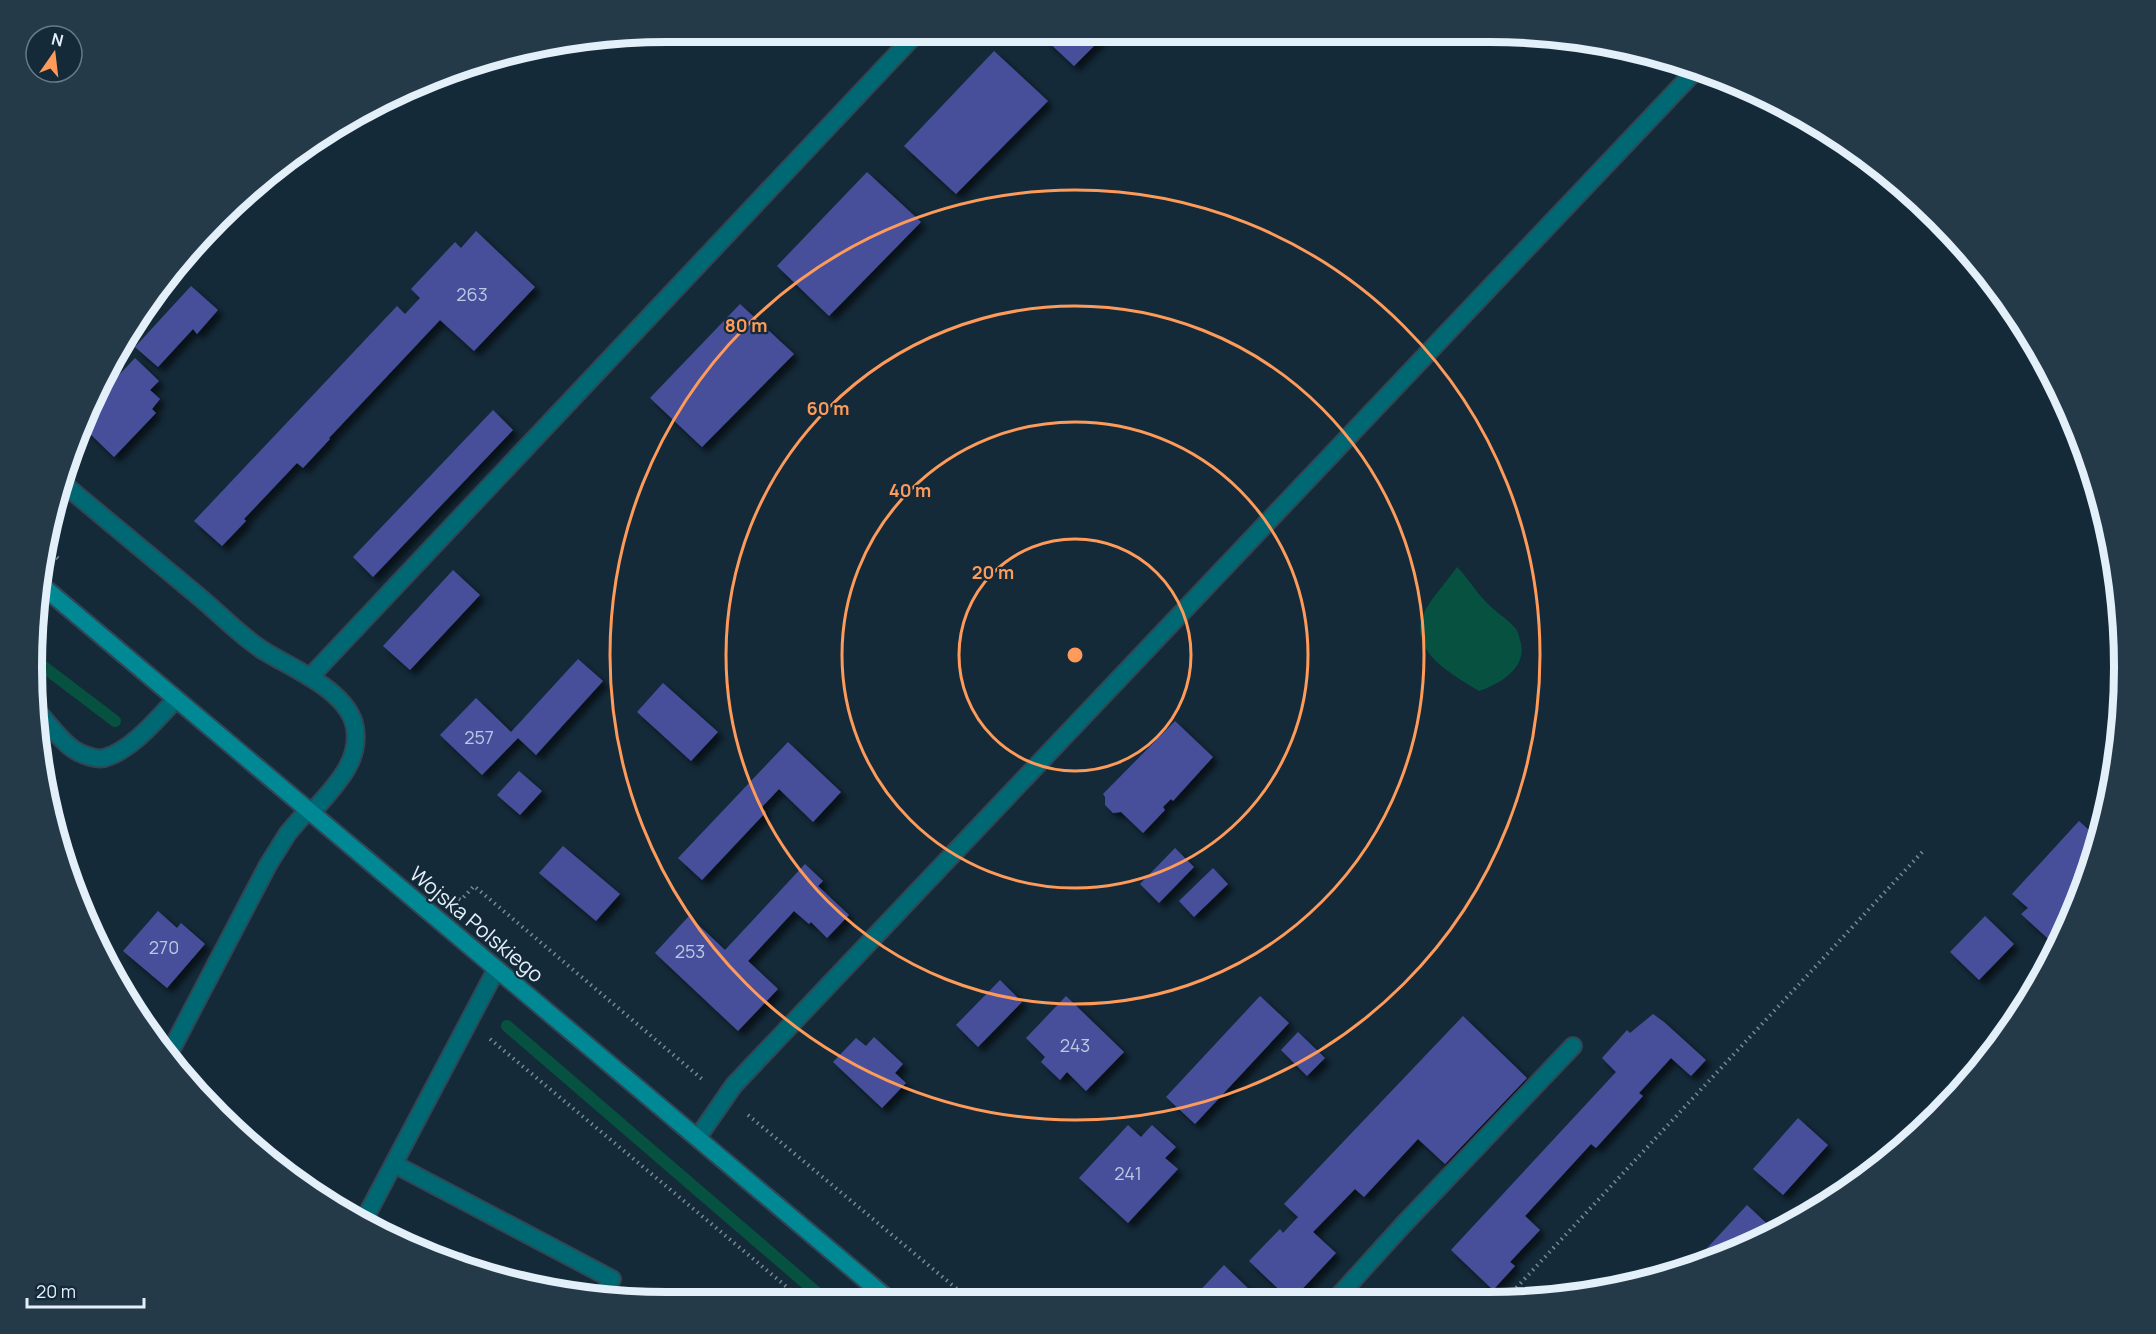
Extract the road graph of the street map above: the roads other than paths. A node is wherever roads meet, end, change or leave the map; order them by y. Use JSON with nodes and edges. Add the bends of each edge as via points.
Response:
{"nodes":[{"id":1,"x":908,"y":42,"type":"edge"},
{"id":2,"x":1691,"y":75,"type":"edge"},
{"id":3,"x":68,"y":488,"type":"edge"},
{"id":4,"x":47,"y":590,"type":"edge"},
{"id":5,"x":310,"y":677,"type":"junction"},
{"id":6,"x":176,"y":699,"type":"junction"},
{"id":7,"x":44,"y":718,"type":"edge"},
{"id":8,"x":309,"y":813,"type":"junction"},
{"id":9,"x":496,"y":970,"type":"junction"},
{"id":10,"x":1573,"y":1046,"type":"dead end"},
{"id":11,"x":172,"y":1048,"type":"edge"},
{"id":12,"x":698,"y":1137,"type":"junction"},
{"id":13,"x":394,"y":1164,"type":"junction"},
{"id":14,"x":367,"y":1215,"type":"edge"},
{"id":15,"x":606,"y":1289,"type":"edge"},
{"id":16,"x":880,"y":1292,"type":"edge"},
{"id":17,"x":1342,"y":1292,"type":"edge"}],
"edges":[{"from":1,"to":5,"type":"street"},
{"from":2,"to":12,"type":"street","via":[[734,1085]]},
{"from":3,"to":5,"type":"street","via":[[261,649]]},
{"from":4,"to":6,"type":"main road","name":"Wojska Polskiego"},
{"from":5,"to":8,"type":"street","via":[[348,710],[355,727],[356,745],[342,777]]},
{"from":6,"to":7,"type":"street","via":[[124,748],[103,758],[73,749]]},
{"from":6,"to":8,"type":"main road","name":"Wojska Polskiego"},
{"from":8,"to":9,"type":"main road","name":"Wojska Polskiego"},
{"from":8,"to":11,"type":"street","via":[[288,833],[268,865]]},
{"from":9,"to":12,"type":"main road","name":"Wojska Polskiego"},
{"from":9,"to":13,"type":"street"},
{"from":10,"to":17,"type":"street"},
{"from":12,"to":16,"type":"main road","name":"Wojska Polskiego"},
{"from":13,"to":14,"type":"street"},
{"from":13,"to":15,"type":"street","via":[[612,1279]]}]}
